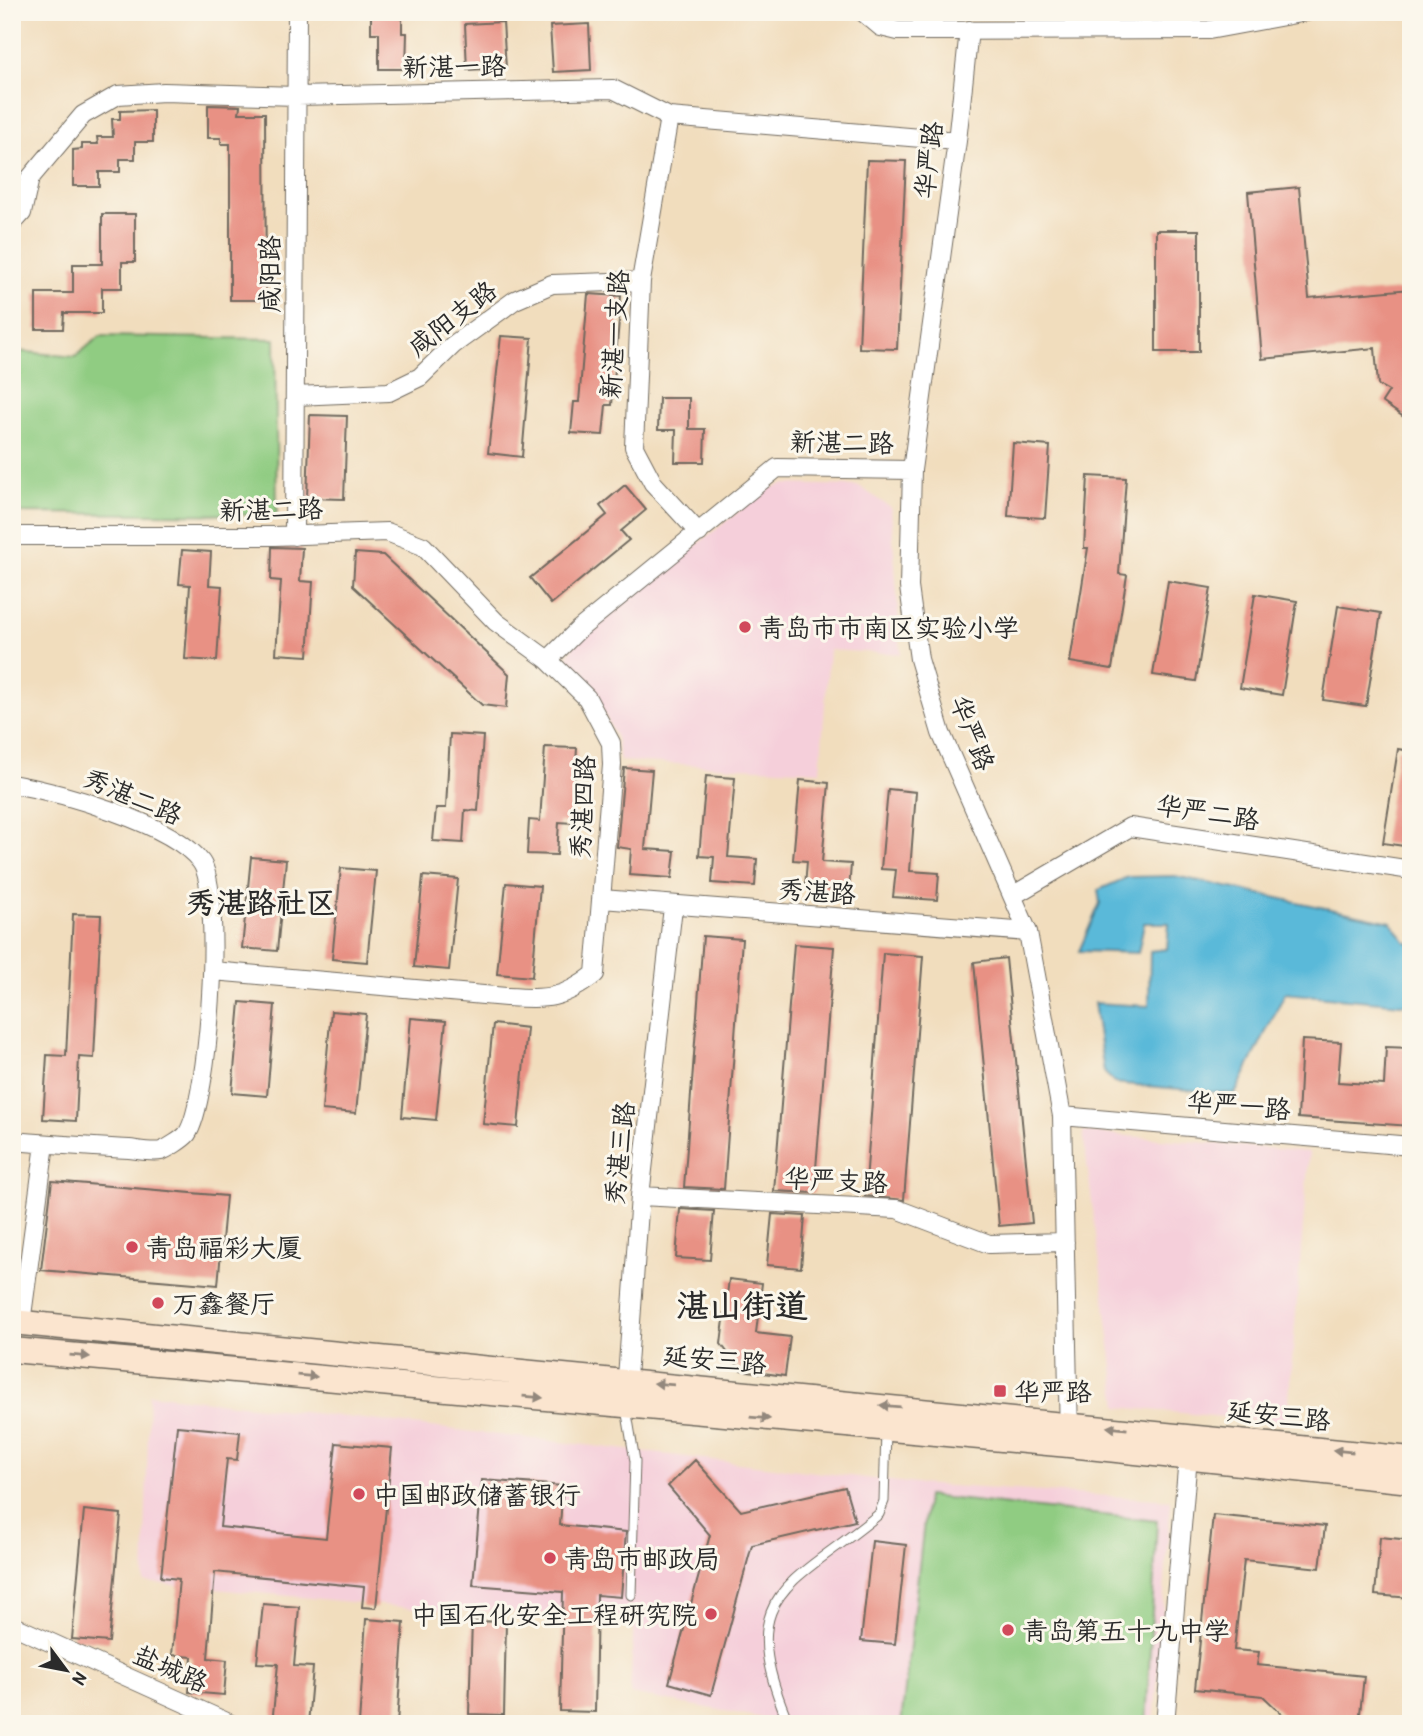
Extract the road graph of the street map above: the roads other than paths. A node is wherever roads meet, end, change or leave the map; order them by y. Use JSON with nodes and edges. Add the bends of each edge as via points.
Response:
{"nodes":[{"id":1,"x":297,"y":12,"type":"edge"},
{"id":2,"x":863,"y":12,"type":"edge"},
{"id":3,"x":1306,"y":12,"type":"edge"},
{"id":4,"x":969,"y":30,"type":"junction"},
{"id":5,"x":297,"y":96,"type":"junction"},
{"id":6,"x":668,"y":117,"type":"junction"},
{"id":7,"x":957,"y":141,"type":"junction"},
{"id":8,"x":12,"y":224,"type":"edge"},
{"id":9,"x":641,"y":281,"type":"junction"},
{"id":10,"x":295,"y":396,"type":"junction"},
{"id":11,"x":912,"y":470,"type":"junction"},
{"id":12,"x":699,"y":533,"type":"junction"},
{"id":13,"x":12,"y":536,"type":"edge"},
{"id":14,"x":294,"y":536,"type":"junction"},
{"id":15,"x":496,"y":622,"type":"joint"},
{"id":16,"x":548,"y":660,"type":"junction"},
{"id":17,"x":12,"y":784,"type":"edge"},
{"id":18,"x":1411,"y":870,"type":"edge"},
{"id":19,"x":1014,"y":895,"type":"junction"},
{"id":20,"x":602,"y":899,"type":"junction"},
{"id":21,"x":673,"y":906,"type":"junction"},
{"id":22,"x":1028,"y":932,"type":"junction"},
{"id":23,"x":213,"y":971,"type":"junction"},
{"id":24,"x":1062,"y":1116,"type":"junction"},
{"id":25,"x":12,"y":1140,"type":"edge"},
{"id":26,"x":45,"y":1144,"type":"junction"},
{"id":27,"x":1411,"y":1146,"type":"edge"},
{"id":28,"x":640,"y":1196,"type":"junction"},
{"id":29,"x":1065,"y":1242,"type":"junction"},
{"id":30,"x":16,"y":1322,"type":"edge"},
{"id":31,"x":12,"y":1350,"type":"edge"},
{"id":32,"x":627,"y":1380,"type":"junction"},
{"id":33,"x":625,"y":1406,"type":"junction"},
{"id":34,"x":886,"y":1428,"type":"junction"},
{"id":35,"x":1069,"y":1434,"type":"junction"},
{"id":36,"x":1188,"y":1457,"type":"junction"},
{"id":37,"x":1411,"y":1459,"type":"edge"},
{"id":38,"x":1411,"y":1481,"type":"edge"},
{"id":39,"x":631,"y":1595,"type":"dead end"},
{"id":40,"x":12,"y":1625,"type":"edge"},
{"id":41,"x":231,"y":1724,"type":"edge"},
{"id":42,"x":789,"y":1724,"type":"edge"},
{"id":43,"x":1165,"y":1724,"type":"edge"}],
"edges":[{"from":1,"to":5,"type":"street","name":"咸阳路"},
{"from":2,"to":4,"type":"street","via":[[881,27],[898,31]]},
{"from":3,"to":4,"type":"street","via":[[1209,30]]},
{"from":4,"to":7,"type":"street","name":"华严路"},
{"from":5,"to":6,"type":"street","name":"新湛一路","via":[[613,89]]},
{"from":5,"to":8,"type":"street","name":"新湛一路","via":[[118,95],[83,115],[30,178],[22,213]]},
{"from":5,"to":10,"type":"street","name":"咸阳路"},
{"from":6,"to":7,"type":"street","name":"新湛一路"},
{"from":6,"to":9,"type":"street","name":"新湛一支路"},
{"from":7,"to":11,"type":"street","name":"华严路"},
{"from":9,"to":10,"type":"street","name":"咸阳支路","via":[[552,284],[527,295],[453,345],[420,377],[389,392]]},
{"from":9,"to":12,"type":"street","name":"新湛一支路","via":[[634,447],[653,483]]},
{"from":10,"to":14,"type":"street","name":"咸阳路"},
{"from":11,"to":12,"type":"street","name":"新湛二路","via":[[776,468]]},
{"from":11,"to":19,"type":"street","name":"华严路","via":[[909,587],[919,659],[941,733]]},
{"from":12,"to":16,"type":"street","name":"新湛二路","via":[[578,630]]},
{"from":13,"to":14,"type":"street","name":"新湛二路"},
{"from":14,"to":15,"type":"street","name":"新湛二路","via":[[387,531],[411,541],[423,547]]},
{"from":15,"to":16,"type":"street","name":"秀湛四路"},
{"from":16,"to":20,"type":"street","name":"秀湛四路","via":[[587,698],[611,744]]},
{"from":17,"to":23,"type":"street","name":"秀湛二路","via":[[69,797],[150,827],[202,863],[210,897]]},
{"from":18,"to":19,"type":"street","name":"华严二路","via":[[1130,827]]},
{"from":19,"to":22,"type":"street","name":"华严路"},
{"from":20,"to":21,"type":"street","name":"秀湛路"},
{"from":20,"to":23,"type":"street","name":"秀湛四路","via":[[595,974],[574,990],[551,999]]},
{"from":21,"to":22,"type":"street","name":"秀湛路"},
{"from":21,"to":28,"type":"street","name":"秀湛三路"},
{"from":22,"to":24,"type":"street","name":"华严路"},
{"from":23,"to":26,"type":"street","name":"秀湛二路","via":[[200,1098],[186,1135],[160,1151]]},
{"from":24,"to":27,"type":"street","name":"华严一路"},
{"from":24,"to":29,"type":"street","name":"华严路"},
{"from":25,"to":26,"type":"street"},
{"from":26,"to":30,"type":"street"},
{"from":28,"to":29,"type":"street","name":"华严支路","via":[[897,1209],[989,1244]]},
{"from":28,"to":32,"type":"street","name":"秀湛三路"},
{"from":29,"to":35,"type":"street","name":"华严路"},
{"from":30,"to":32,"type":"main road","name":"延安三路"},
{"from":31,"to":33,"type":"main road","name":"延安三路","one_way":true},
{"from":32,"to":33,"type":"street","name":"秀湛三路"},
{"from":35,"to":32,"type":"main road","name":"延安三路","one_way":true},
{"from":33,"to":34,"type":"main road","name":"延安三路","one_way":true},
{"from":33,"to":39,"type":"lane","via":[[635,1461]]},
{"from":34,"to":35,"type":"main road","name":"延安三路"},
{"from":34,"to":42,"type":"lane","via":[[884,1501],[879,1514],[796,1575],[773,1606],[767,1625],[766,1661]]},
{"from":35,"to":36,"type":"main road","name":"延安三路"},
{"from":37,"to":35,"type":"main road","name":"延安三路","one_way":true},
{"from":36,"to":38,"type":"main road","name":"延安三路"},
{"from":36,"to":43,"type":"street"},
{"from":40,"to":41,"type":"street","name":"盐城路"}]}
